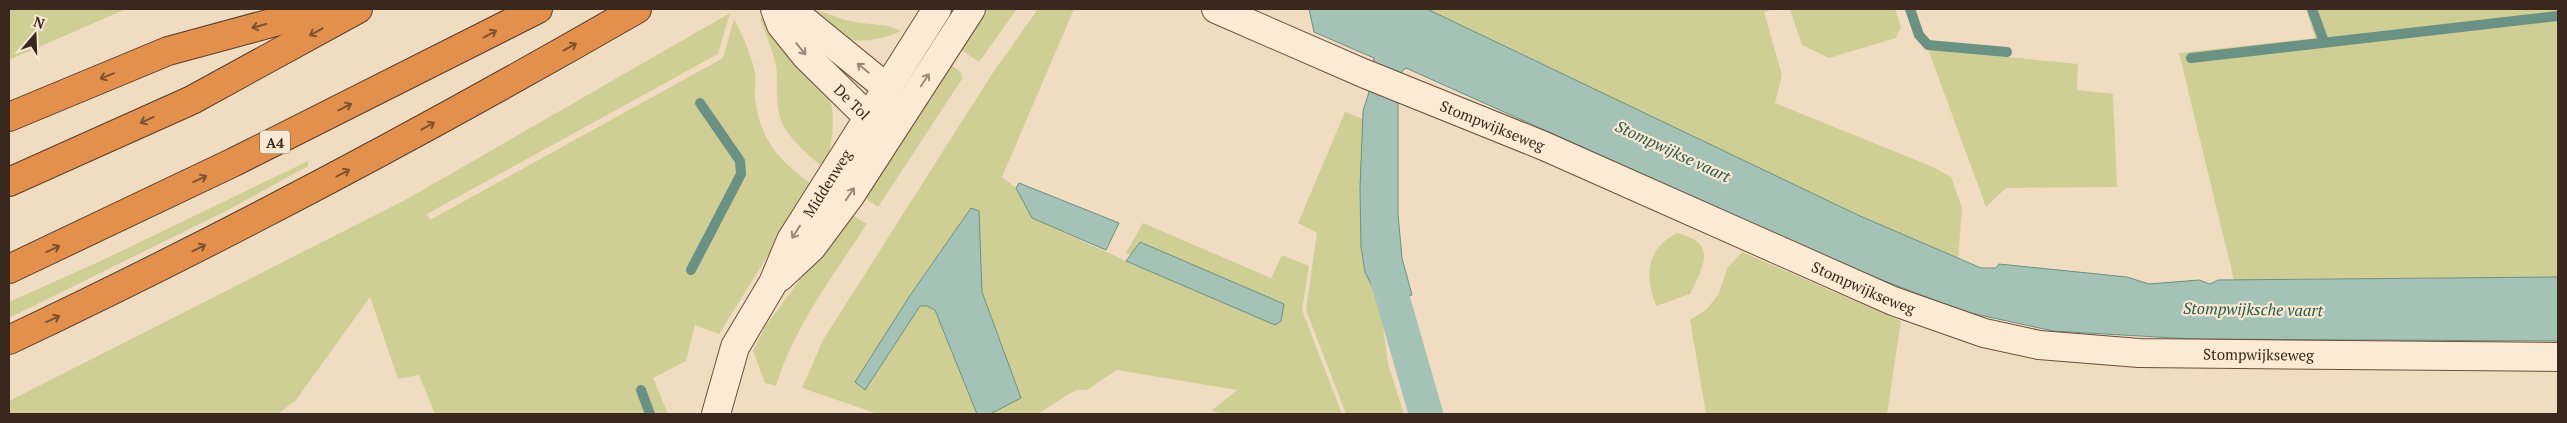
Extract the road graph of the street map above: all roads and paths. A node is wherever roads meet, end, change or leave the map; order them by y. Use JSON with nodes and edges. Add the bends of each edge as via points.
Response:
{"nodes":[{"id":1,"x":323,"y":9,"type":"edge"},
{"id":2,"x":358,"y":9,"type":"edge"},
{"id":3,"x":538,"y":9,"type":"edge"},
{"id":4,"x":638,"y":9,"type":"edge"},
{"id":5,"x":775,"y":9,"type":"edge"},
{"id":6,"x":790,"y":9,"type":"edge"},
{"id":7,"x":938,"y":9,"type":"edge"},
{"id":8,"x":971,"y":9,"type":"edge"},
{"id":9,"x":1216,"y":9,"type":"edge"},
{"id":10,"x":888,"y":88,"type":"junction"},
{"id":11,"x":9,"y":117,"type":"edge"},
{"id":12,"x":869,"y":118,"type":"junction"},
{"id":13,"x":899,"y":120,"type":"junction"},
{"id":14,"x":9,"y":182,"type":"edge"},
{"id":15,"x":9,"y":269,"type":"edge"},
{"id":16,"x":773,"y":283,"type":"junction"},
{"id":17,"x":9,"y":340,"type":"edge"},
{"id":18,"x":2558,"y":357,"type":"edge"},
{"id":19,"x":716,"y":414,"type":"edge"}],
"edges":[{"from":1,"to":11,"type":"highway","one_way":true,"via":[[168,51]]},
{"from":2,"to":14,"type":"highway","one_way":true,"via":[[192,100]]},
{"from":15,"to":3,"type":"highway","number":"A4","one_way":true,"via":[[234,162]]},
{"from":17,"to":4,"type":"highway","one_way":true,"via":[[280,206]]},
{"from":5,"to":12,"type":"street","name":"De Tol","one_way":true,"via":[[781,25],[806,56]]},
{"from":10,"to":6,"type":"street","name":"De Tol","one_way":true},
{"from":7,"to":10,"type":"street"},
{"from":13,"to":8,"type":"street","one_way":true},
{"from":9,"to":18,"type":"street","name":"Stompwijkseweg","via":[[1403,90],[1544,146],[1893,301],[1984,333],[2039,345],[2139,353]]},
{"from":10,"to":12,"type":"street","name":"Middenweg"},
{"from":10,"to":13,"type":"street","name":"De Tol"},
{"from":12,"to":13,"type":"street","name":"De Tol"},
{"from":12,"to":16,"type":"street","name":"Middenweg","one_way":true,"via":[[791,240]]},
{"from":16,"to":13,"type":"street","name":"Middenweg","one_way":true,"via":[[812,247],[850,196]]},
{"from":16,"to":19,"type":"street","name":"Middenweg","via":[[735,347]]}]}
